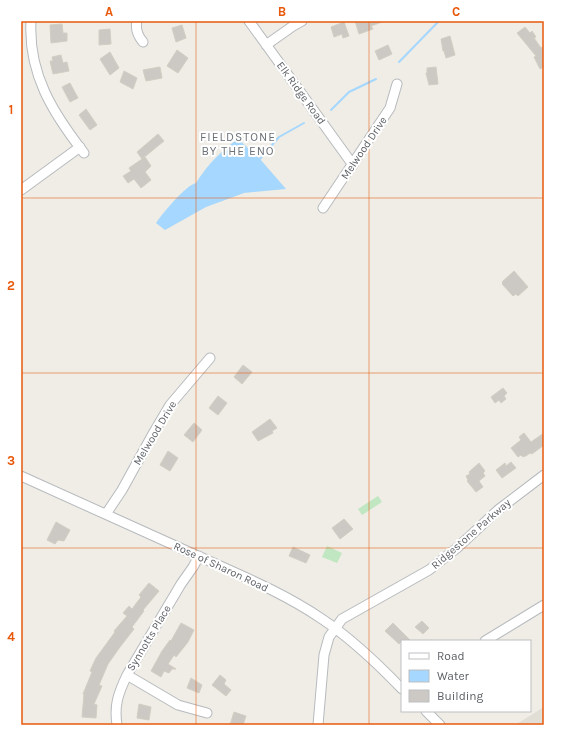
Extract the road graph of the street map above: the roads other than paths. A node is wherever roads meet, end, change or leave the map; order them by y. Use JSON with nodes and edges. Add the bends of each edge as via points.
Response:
{"nodes":[{"id":1,"x":31,"y":21,"type":"edge"},
{"id":2,"x":137,"y":21,"type":"edge"},
{"id":3,"x":249,"y":21,"type":"edge"},
{"id":4,"x":302,"y":21,"type":"edge"},
{"id":5,"x":143,"y":42,"type":"dead end"},
{"id":6,"x":266,"y":46,"type":"junction"},
{"id":7,"x":397,"y":84,"type":"dead end"},
{"id":8,"x":353,"y":165,"type":"junction"},
{"id":9,"x":21,"y":190,"type":"edge"},
{"id":10,"x":323,"y":208,"type":"dead end"},
{"id":11,"x":210,"y":358,"type":"dead end"},
{"id":12,"x":544,"y":475,"type":"edge"},
{"id":13,"x":21,"y":476,"type":"edge"},
{"id":14,"x":106,"y":514,"type":"junction"},
{"id":15,"x":199,"y":556,"type":"junction"},
{"id":16,"x":544,"y":605,"type":"edge"},
{"id":17,"x":335,"y":628,"type":"junction"},
{"id":18,"x":488,"y":640,"type":"edge"},
{"id":19,"x":127,"y":675,"type":"junction"},
{"id":20,"x":401,"y":688,"type":"edge"},
{"id":21,"x":207,"y":712,"type":"dead end"},
{"id":22,"x":427,"y":712,"type":"edge"},
{"id":23,"x":117,"y":725,"type":"edge"},
{"id":24,"x":318,"y":725,"type":"edge"},
{"id":25,"x":440,"y":725,"type":"edge"}],
"edges":[{"from":1,"to":9,"type":"street","via":[[32,51],[44,93],[82,150]]},
{"from":2,"to":5,"type":"street","via":[[137,31]]},
{"from":3,"to":6,"type":"street","name":"Elk Ridge Road"},
{"from":4,"to":6,"type":"street"},
{"from":6,"to":8,"type":"street","name":"Elk Ridge Road"},
{"from":7,"to":8,"type":"street","name":"Melwood Drive","via":[[390,108]]},
{"from":8,"to":10,"type":"street","name":"Melwood Drive"},
{"from":11,"to":14,"type":"street","name":"Melwood Drive","via":[[170,405]]},
{"from":12,"to":17,"type":"street","name":"Ridgestone Parkway","via":[[498,510],[429,570],[342,619]]},
{"from":13,"to":14,"type":"street","name":"Rose of Sharon Road"},
{"from":14,"to":15,"type":"street","name":"Rose of Sharon Road"},
{"from":15,"to":17,"type":"street","name":"Rose of Sharon Road","via":[[294,602]]},
{"from":15,"to":19,"type":"street","name":"Synnotts Place"},
{"from":16,"to":18,"type":"street"},
{"from":17,"to":20,"type":"street","name":"Rose of Sharon Road","via":[[359,647]]},
{"from":17,"to":24,"type":"street","via":[[329,636],[324,655]]},
{"from":19,"to":21,"type":"street","via":[[178,705]]},
{"from":19,"to":23,"type":"street","name":"Synnotts Place","via":[[116,706]]},
{"from":22,"to":25,"type":"street"}]}
